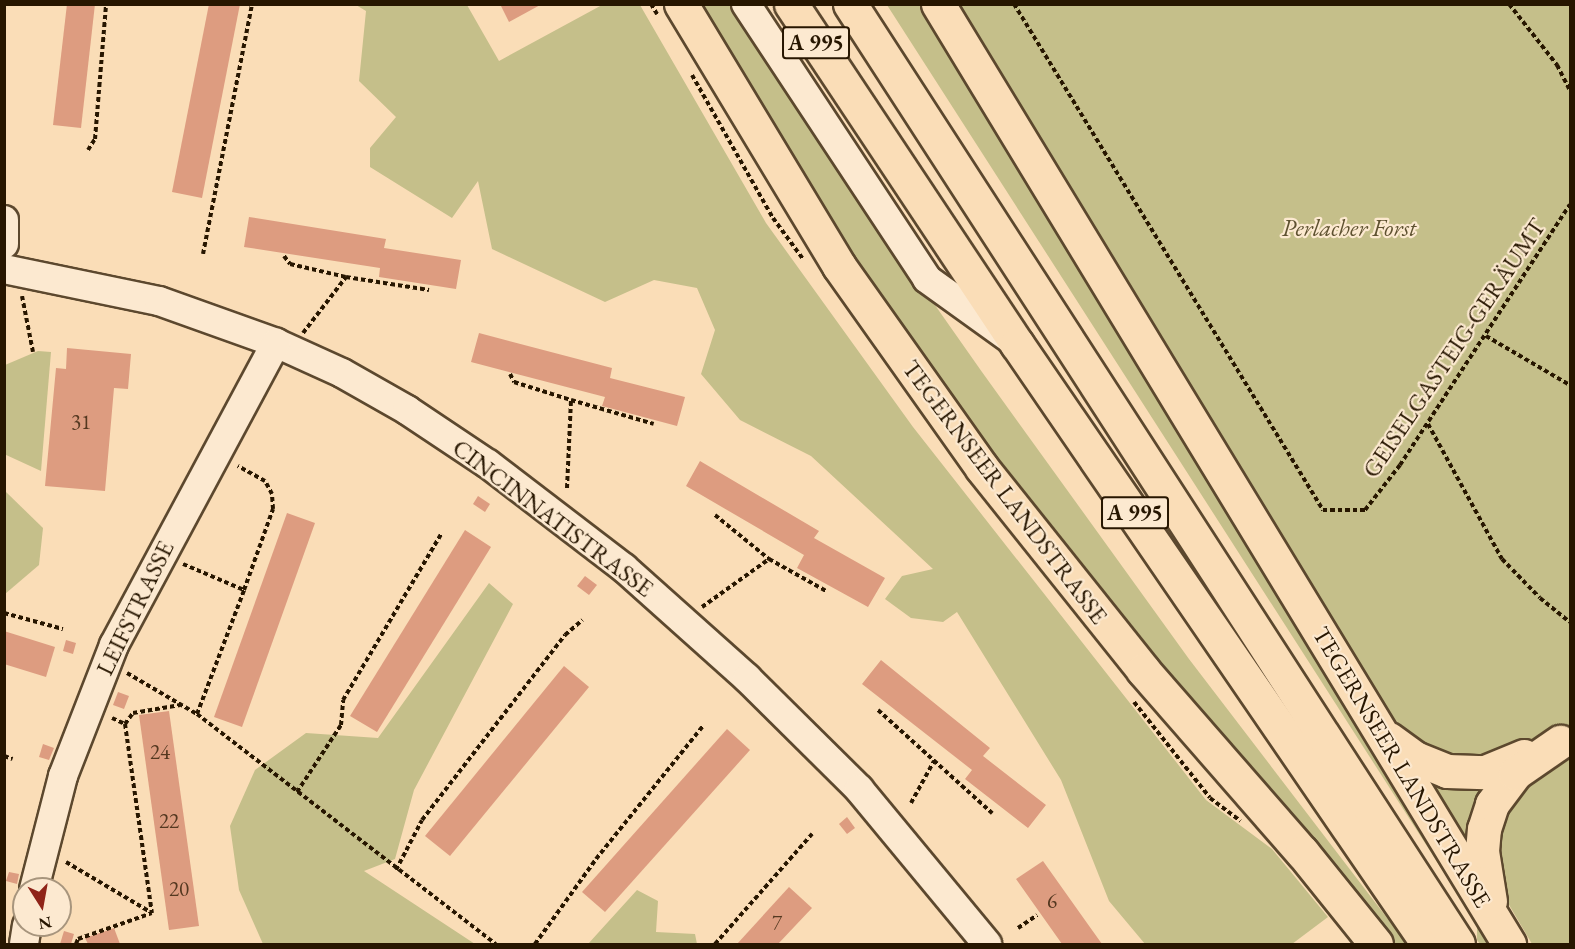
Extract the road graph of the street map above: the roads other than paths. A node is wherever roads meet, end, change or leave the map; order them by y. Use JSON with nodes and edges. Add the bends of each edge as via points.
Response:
{"nodes":[{"id":1,"x":681,"y":4,"type":"edge"},
{"id":2,"x":746,"y":4,"type":"edge"},
{"id":3,"x":791,"y":4,"type":"edge"},
{"id":4,"x":850,"y":4,"type":"edge"},
{"id":5,"x":938,"y":4,"type":"edge"},
{"id":6,"x":4,"y":220,"type":"edge"},
{"id":7,"x":4,"y":244,"type":"edge"},
{"id":8,"x":13,"y":279,"type":"edge"},
{"id":9,"x":276,"y":343,"type":"junction"},
{"id":10,"x":1017,"y":344,"type":"junction"},
{"id":11,"x":1384,"y":735,"type":"junction"},
{"id":12,"x":1565,"y":741,"type":"edge"},
{"id":13,"x":37,"y":877,"type":"edge"},
{"id":14,"x":1502,"y":932,"type":"edge"},
{"id":15,"x":987,"y":945,"type":"edge"},
{"id":16,"x":1376,"y":945,"type":"edge"},
{"id":17,"x":1428,"y":945,"type":"edge"},
{"id":18,"x":1458,"y":945,"type":"edge"}],
"edges":[{"from":1,"to":16,"type":"main road","name":"TEGERNSEER LANDSTRASSE","via":[[839,266],[981,468],[1143,670],[1295,844]]},
{"from":2,"to":10,"type":"street","via":[[927,279]]},
{"from":3,"to":10,"type":"main road","number":"A 995"},
{"from":4,"to":18,"type":"main road","number":"A 995"},
{"from":5,"to":11,"type":"main road","name":"TEGERNSEER LANDSTRASSE"},
{"from":6,"to":7,"type":"street"},
{"from":8,"to":9,"type":"street","name":"CINCINNATISTRASSE","via":[[159,301]]},
{"from":9,"to":13,"type":"street","name":"LEIFSTRASSE","via":[[114,645],[63,776]]},
{"from":9,"to":15,"type":"street","name":"CINCINNATISTRASSE","via":[[342,373],[407,410],[488,464],[624,568],[747,678],[859,789]]},
{"from":10,"to":17,"type":"main road","number":"A 995"},
{"from":11,"to":12,"type":"main road","via":[[1415,759],[1447,771],[1467,773],[1504,766]]},
{"from":11,"to":14,"type":"main road","name":"TEGERNSEER LANDSTRASSE"},
{"from":12,"to":14,"type":"main road","via":[[1515,772],[1492,804],[1482,851]]}]}
